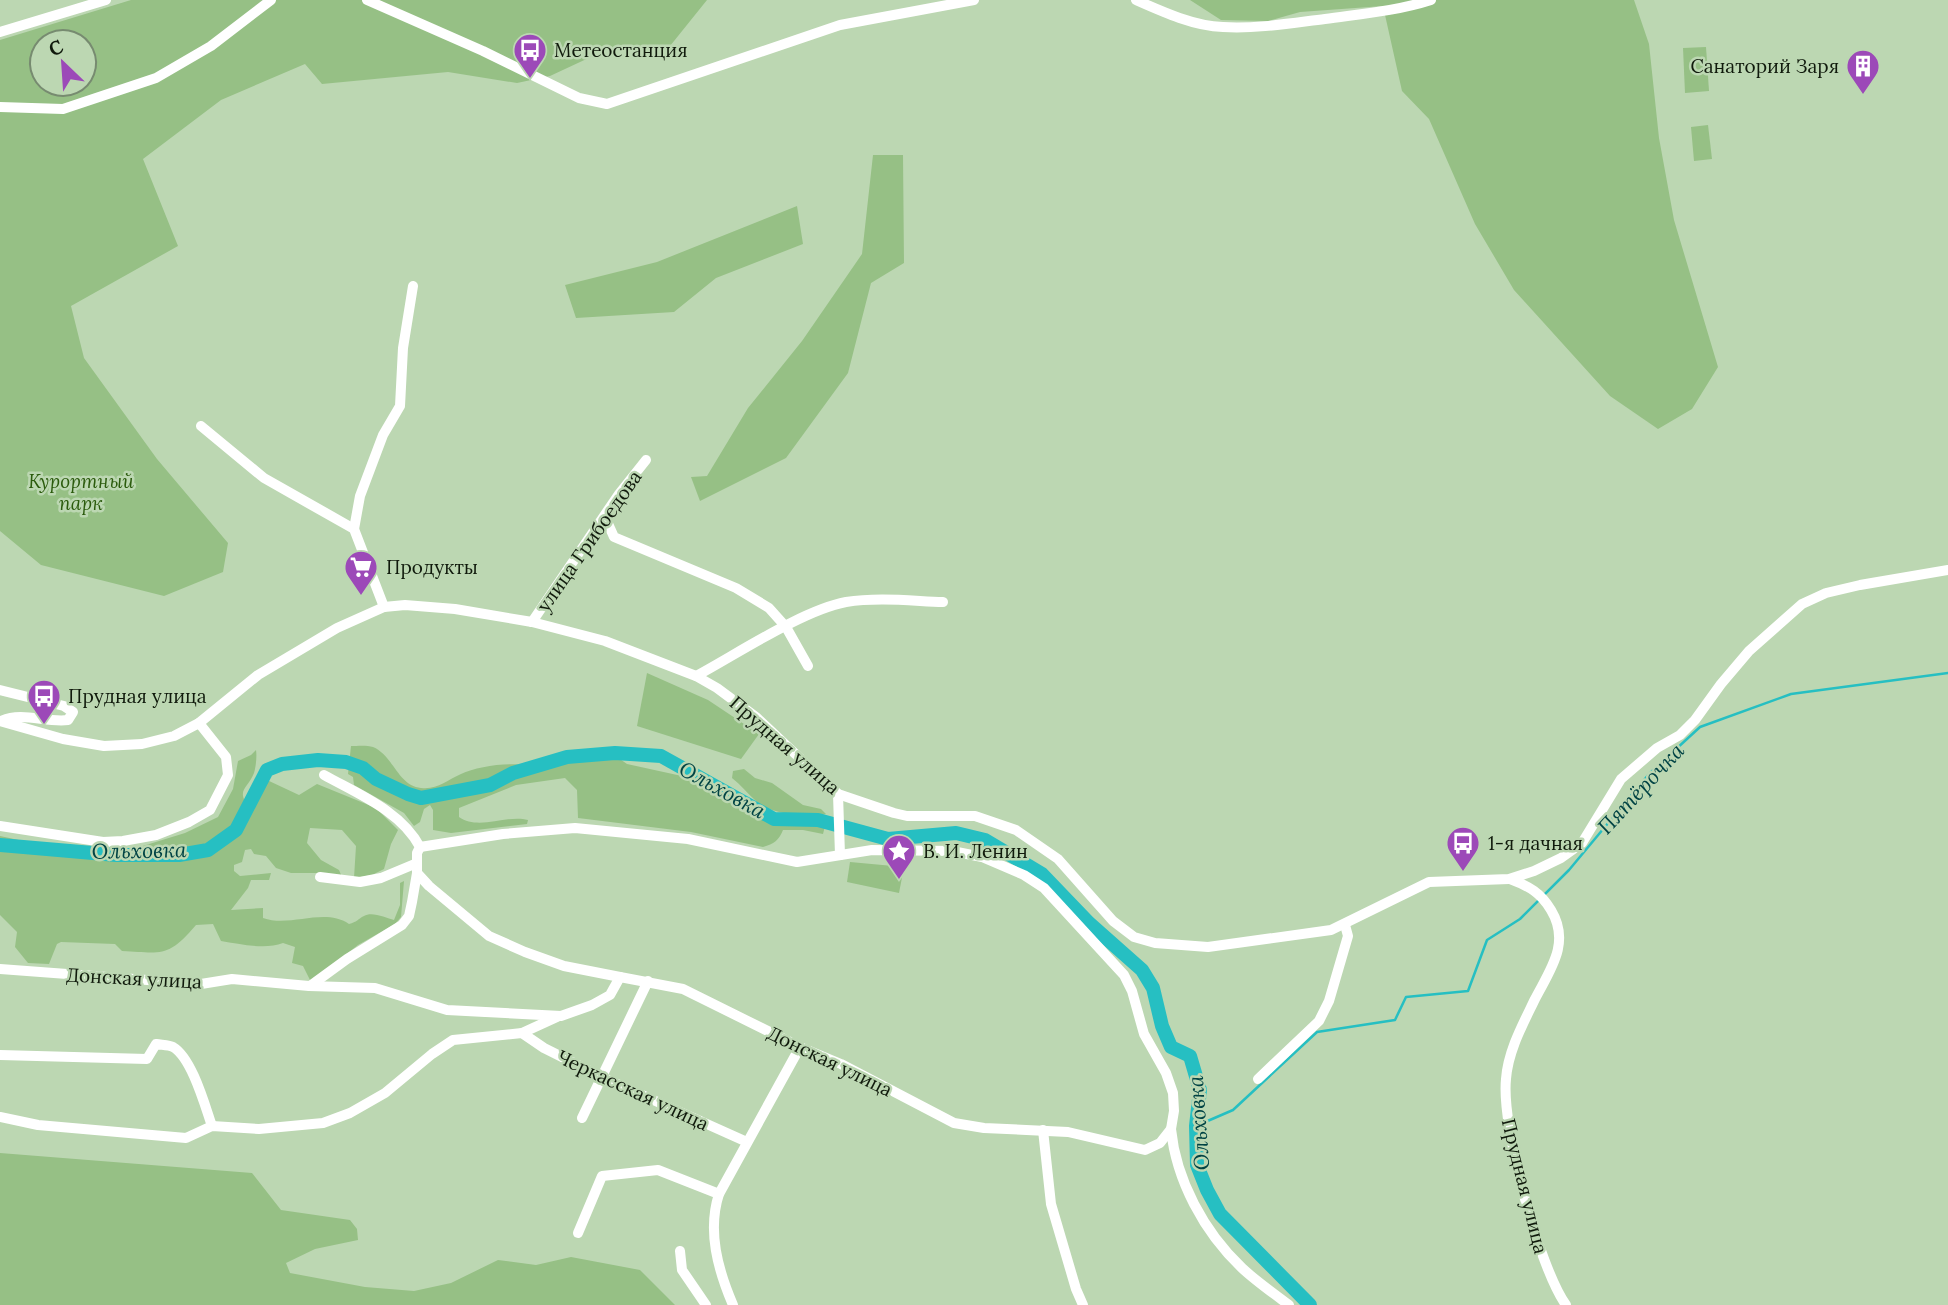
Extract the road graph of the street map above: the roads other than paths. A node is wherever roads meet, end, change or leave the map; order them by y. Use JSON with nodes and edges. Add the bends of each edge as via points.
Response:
{"nodes":[{"id":1,"x":106,"y":0,"type":"edge"},
{"id":2,"x":271,"y":0,"type":"edge"},
{"id":3,"x":366,"y":0,"type":"edge"},
{"id":4,"x":974,"y":0,"type":"edge"},
{"id":5,"x":1136,"y":0,"type":"edge"},
{"id":6,"x":1431,"y":0,"type":"edge"},
{"id":7,"x":0,"y":32,"type":"edge"},
{"id":8,"x":0,"y":107,"type":"edge"},
{"id":9,"x":413,"y":286,"type":"dead end"},
{"id":10,"x":201,"y":426,"type":"dead end"},
{"id":11,"x":646,"y":460,"type":"dead end"},
{"id":12,"x":605,"y":517,"type":"junction"},
{"id":13,"x":354,"y":529,"type":"junction"},
{"id":14,"x":1948,"y":570,"type":"edge"},
{"id":15,"x":943,"y":602,"type":"dead end"},
{"id":16,"x":384,"y":607,"type":"junction"},
{"id":17,"x":532,"y":622,"type":"junction"},
{"id":18,"x":786,"y":627,"type":"junction"},
{"id":19,"x":808,"y":666,"type":"dead end"},
{"id":20,"x":696,"y":676,"type":"junction"},
{"id":21,"x":0,"y":690,"type":"edge"},
{"id":22,"x":0,"y":721,"type":"edge"},
{"id":23,"x":198,"y":723,"type":"junction"},
{"id":24,"x":324,"y":775,"type":"dead end"},
{"id":25,"x":838,"y":794,"type":"junction"},
{"id":26,"x":0,"y":826,"type":"edge"},
{"id":27,"x":420,"y":847,"type":"junction"},
{"id":28,"x":840,"y":855,"type":"junction"},
{"id":29,"x":417,"y":868,"type":"junction"},
{"id":30,"x":320,"y":877,"type":"dead end"},
{"id":31,"x":1510,"y":879,"type":"junction"},
{"id":32,"x":1345,"y":925,"type":"junction"},
{"id":33,"x":0,"y":969,"type":"edge"},
{"id":34,"x":620,"y":977,"type":"junction"},
{"id":35,"x":648,"y":981,"type":"junction"},
{"id":36,"x":309,"y":986,"type":"junction"},
{"id":37,"x":561,"y":1016,"type":"junction"},
{"id":38,"x":522,"y":1033,"type":"junction"},
{"id":39,"x":800,"y":1047,"type":"junction"},
{"id":40,"x":0,"y":1055,"type":"edge"},
{"id":41,"x":602,"y":1077,"type":"junction"},
{"id":42,"x":1258,"y":1079,"type":"dead end"},
{"id":43,"x":0,"y":1117,"type":"edge"},
{"id":44,"x":582,"y":1118,"type":"dead end"},
{"id":45,"x":212,"y":1126,"type":"junction"},
{"id":46,"x":1171,"y":1129,"type":"junction"},
{"id":47,"x":1043,"y":1130,"type":"junction"},
{"id":48,"x":747,"y":1142,"type":"junction"},
{"id":49,"x":719,"y":1194,"type":"junction"},
{"id":50,"x":578,"y":1233,"type":"dead end"},
{"id":51,"x":680,"y":1251,"type":"dead end"},
{"id":52,"x":706,"y":1305,"type":"edge"},
{"id":53,"x":733,"y":1305,"type":"edge"},
{"id":54,"x":1083,"y":1305,"type":"edge"},
{"id":55,"x":1289,"y":1305,"type":"edge"},
{"id":56,"x":1566,"y":1305,"type":"edge"}],
"edges":[{"from":1,"to":7,"type":"street"},
{"from":2,"to":8,"type":"street","via":[[211,46],[156,78],[63,109]]},
{"from":3,"to":4,"type":"street","via":[[579,98],[607,104],[840,25]]},
{"from":5,"to":6,"type":"street","via":[[1172,15],[1222,27],[1339,17]]},
{"from":9,"to":13,"type":"street","via":[[400,406],[383,435],[360,496]]},
{"from":10,"to":13,"type":"street","via":[[264,478]]},
{"from":11,"to":12,"type":"street","name":"улица Грибоедова"},
{"from":12,"to":17,"type":"street","name":"улица Грибоедова"},
{"from":12,"to":18,"type":"street","via":[[614,537],[736,588],[769,608]]},
{"from":13,"to":16,"type":"street"},
{"from":14,"to":31,"type":"street","name":"Прудная улица","via":[[1860,584],[1802,604],[1742,659],[1681,735],[1657,748],[1621,779],[1582,843],[1561,858]]},
{"from":15,"to":18,"type":"street","via":[[848,602]]},
{"from":16,"to":17,"type":"street","name":"Прудная улица","via":[[455,609]]},
{"from":16,"to":23,"type":"street","name":"Прудная улица","via":[[337,628],[258,676]]},
{"from":17,"to":20,"type":"street","name":"Прудная улица","via":[[605,641]]},
{"from":18,"to":19,"type":"street"},
{"from":18,"to":20,"type":"street"},
{"from":20,"to":25,"type":"street","name":"Прудная улица","via":[[755,718]]},
{"from":21,"to":22,"type":"street","via":[[73,712],[68,720],[60,721],[14,717]]},
{"from":22,"to":23,"type":"street","name":"Прудная улица","via":[[104,746],[142,744],[174,736]]},
{"from":23,"to":26,"type":"street","via":[[226,757],[228,775],[211,810],[189,822],[156,835],[103,842]]},
{"from":24,"to":27,"type":"street","via":[[386,810],[413,834]]},
{"from":25,"to":28,"type":"street"},
{"from":25,"to":32,"type":"street","name":"Прудная улица","via":[[907,816],[975,817],[1016,830],[1058,859],[1113,921],[1145,941],[1208,947],[1316,934]]},
{"from":27,"to":28,"type":"street","via":[[575,828],[688,839],[797,862]]},
{"from":27,"to":29,"type":"street"},
{"from":28,"to":46,"type":"street","via":[[873,849],[952,851],[982,857],[1044,888],[1124,975],[1144,1034],[1166,1073],[1174,1111]]},
{"from":29,"to":30,"type":"street","via":[[360,882]]},
{"from":29,"to":34,"type":"street","name":"Донская улица","via":[[429,886],[489,936],[564,966]]},
{"from":29,"to":36,"type":"street","via":[[409,916],[402,925]]},
{"from":31,"to":32,"type":"street","name":"Прудная улица","via":[[1429,882]]},
{"from":31,"to":56,"type":"street","name":"Прудная улица","via":[[1536,890],[1560,932],[1556,960],[1514,1046],[1505,1098],[1511,1142],[1545,1263]]},
{"from":32,"to":42,"type":"street","via":[[1348,936],[1319,1021]]},
{"from":33,"to":36,"type":"street","name":"Донская улица","via":[[201,984],[232,979]]},
{"from":34,"to":35,"type":"street","name":"Донская улица"},
{"from":34,"to":37,"type":"street","name":"Донская улица","via":[[610,995]]},
{"from":35,"to":39,"type":"street","name":"Донская улица","via":[[683,989]]},
{"from":35,"to":41,"type":"street"},
{"from":36,"to":37,"type":"street","name":"Донская улица","via":[[375,988],[447,1010]]},
{"from":37,"to":38,"type":"street","name":"Черкасская улица"},
{"from":38,"to":41,"type":"street","name":"Черкасская улица"},
{"from":38,"to":45,"type":"street","name":"Черкасская улица","via":[[453,1040],[385,1093],[323,1122],[259,1129]]},
{"from":39,"to":47,"type":"street","name":"Донская улица","via":[[954,1123]]},
{"from":39,"to":48,"type":"street"},
{"from":40,"to":45,"type":"street","via":[[147,1059],[156,1044],[173,1047],[198,1086]]},
{"from":41,"to":44,"type":"street"},
{"from":41,"to":48,"type":"street","name":"Черкасская улица"},
{"from":43,"to":45,"type":"street","name":"Черкасская улица","via":[[38,1125],[186,1138]]},
{"from":46,"to":47,"type":"street","name":"Донская улица","via":[[1160,1143],[1145,1150]]},
{"from":46,"to":55,"type":"street","via":[[1183,1182],[1202,1218],[1242,1268]]},
{"from":47,"to":54,"type":"street","via":[[1051,1204]]},
{"from":48,"to":49,"type":"street"},
{"from":49,"to":50,"type":"street","via":[[658,1170],[602,1176]]},
{"from":49,"to":53,"type":"street","via":[[713,1231],[720,1274]]},
{"from":51,"to":52,"type":"street","via":[[682,1270]]}]}
